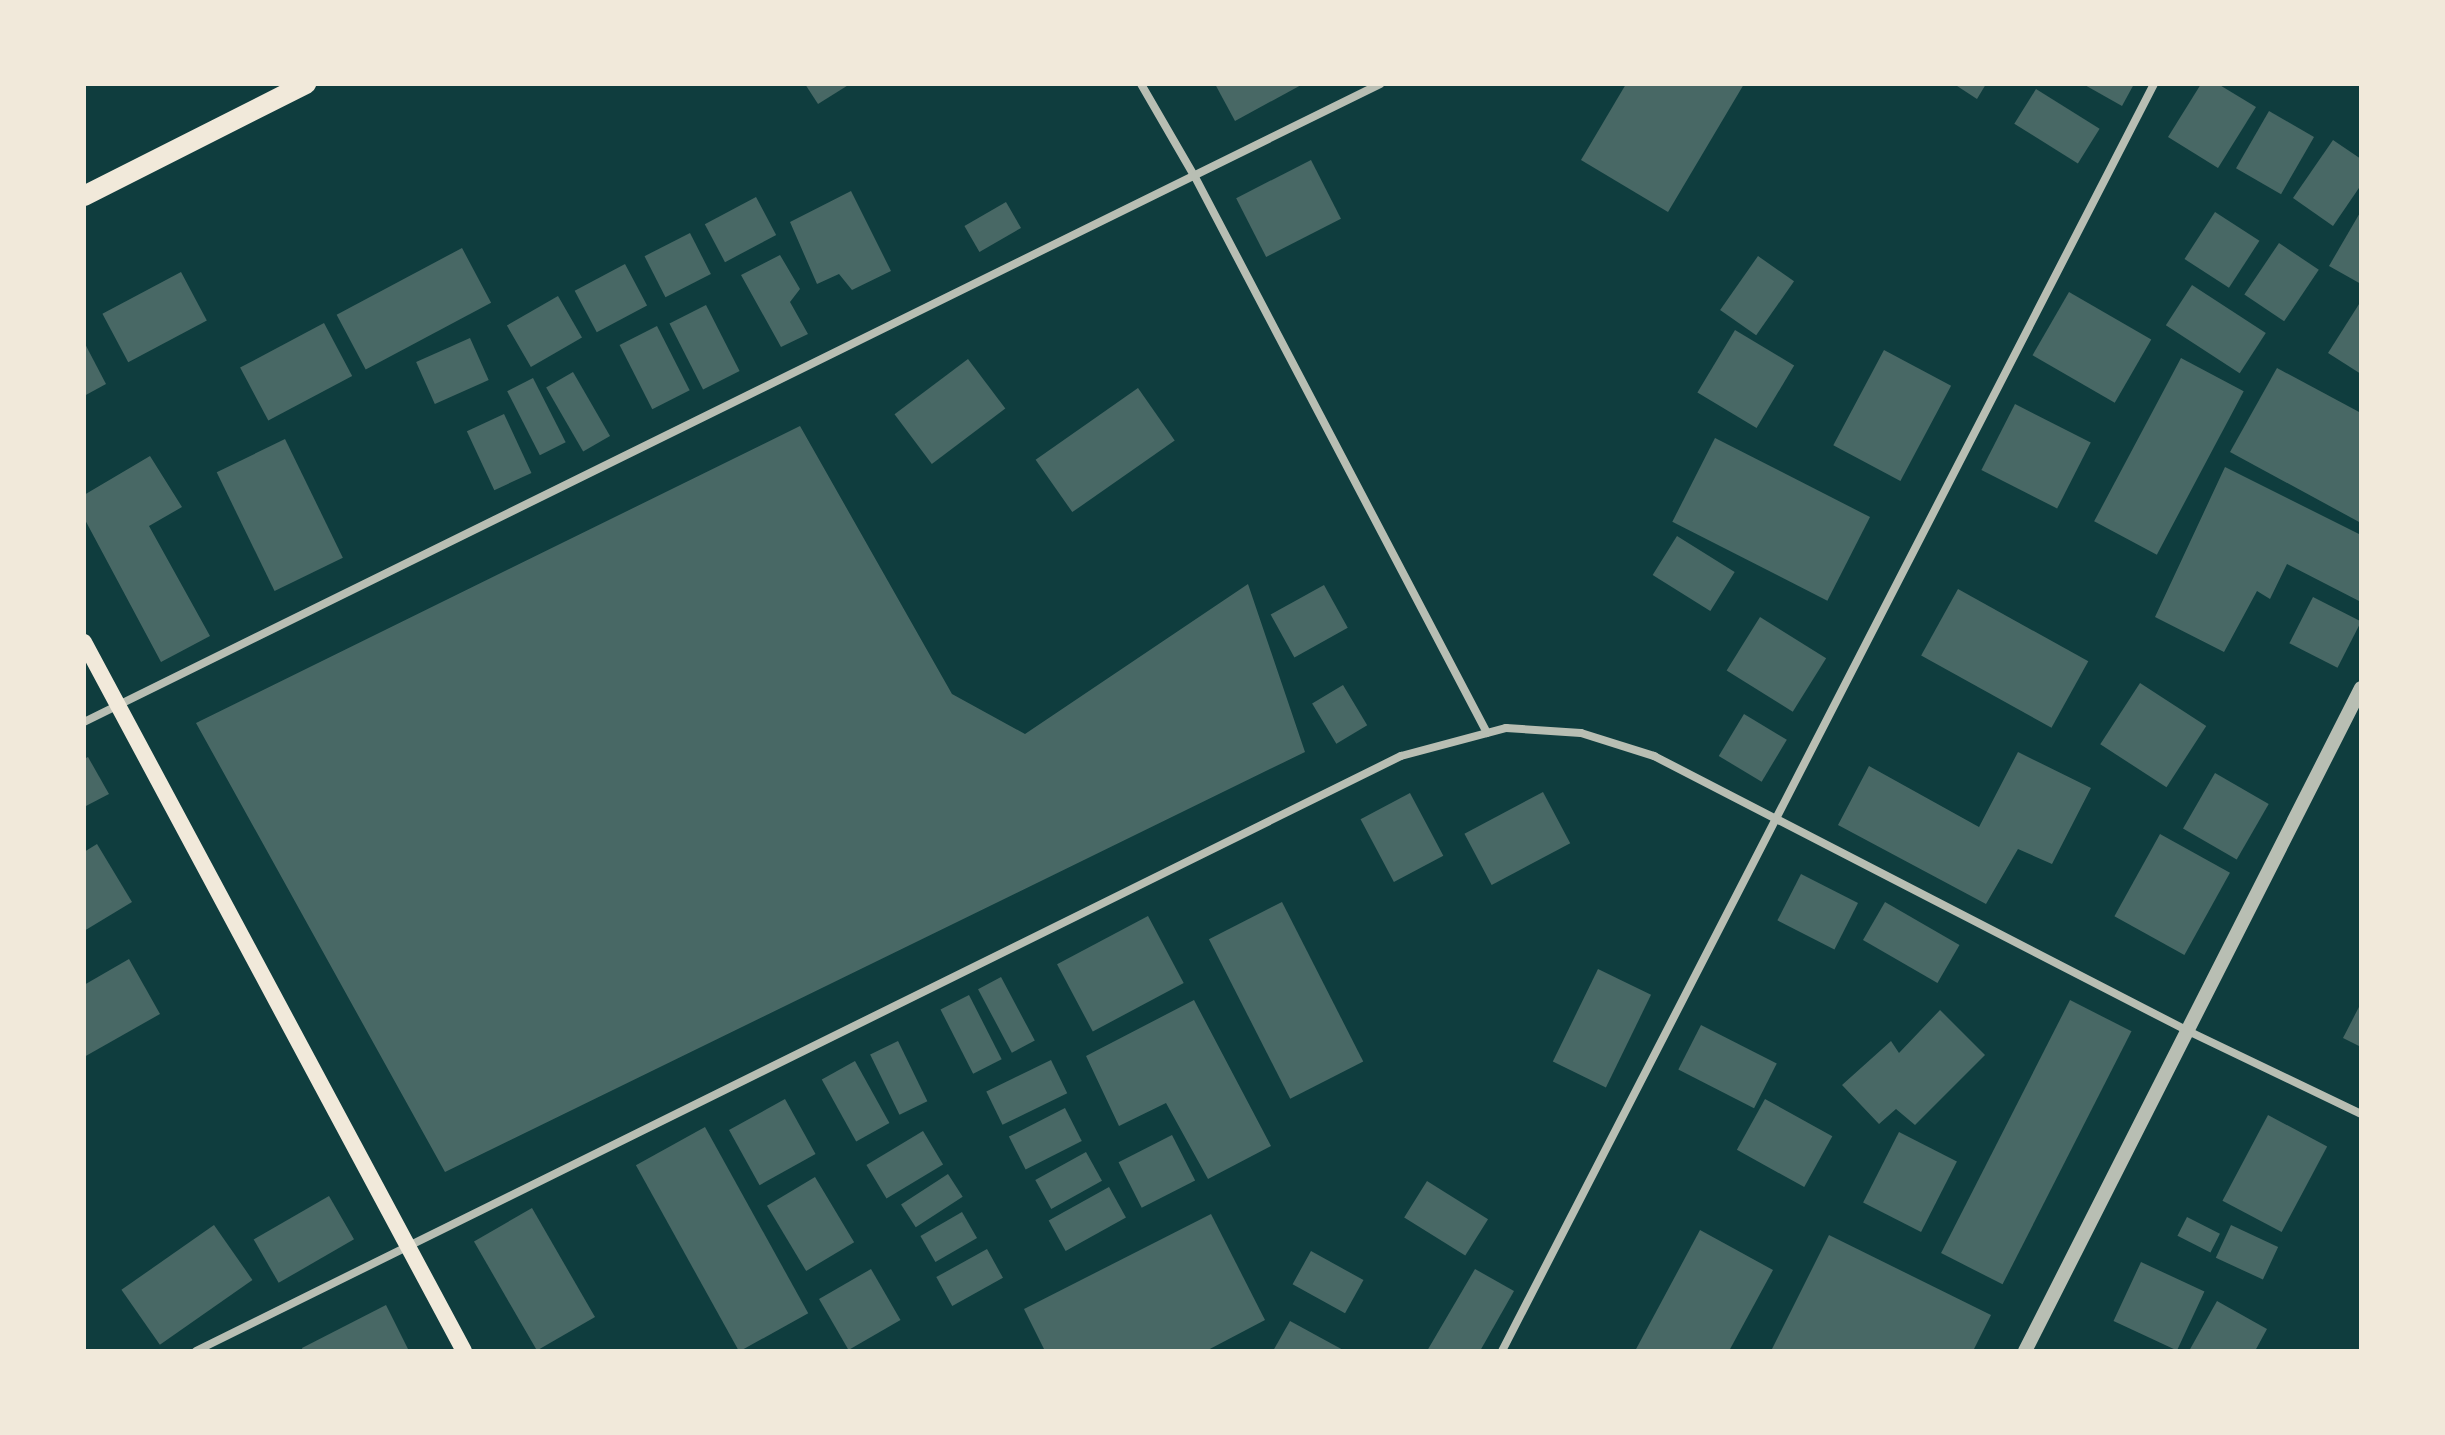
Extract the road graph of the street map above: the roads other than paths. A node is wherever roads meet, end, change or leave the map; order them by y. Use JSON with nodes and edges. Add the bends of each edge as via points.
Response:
{"nodes":[{"id":1,"x":306,"y":84,"type":"edge"},
{"id":2,"x":1141,"y":84,"type":"edge"},
{"id":3,"x":1380,"y":84,"type":"edge"},
{"id":4,"x":2154,"y":84,"type":"edge"},
{"id":5,"x":1195,"y":177,"type":"junction"},
{"id":6,"x":84,"y":196,"type":"edge"},
{"id":7,"x":84,"y":642,"type":"edge"},
{"id":8,"x":2361,"y":688,"type":"edge"},
{"id":9,"x":118,"y":705,"type":"junction"},
{"id":10,"x":84,"y":722,"type":"edge"},
{"id":11,"x":1487,"y":733,"type":"junction"},
{"id":12,"x":1776,"y":817,"type":"junction"},
{"id":13,"x":2186,"y":1030,"type":"junction"},
{"id":14,"x":2361,"y":1114,"type":"edge"},
{"id":15,"x":408,"y":1245,"type":"junction"},
{"id":16,"x":196,"y":1351,"type":"edge"},
{"id":17,"x":464,"y":1351,"type":"edge"},
{"id":18,"x":1502,"y":1351,"type":"edge"},
{"id":19,"x":2025,"y":1351,"type":"edge"}],
"edges":[{"from":1,"to":6,"type":"main road"},
{"from":2,"to":5,"type":"street"},
{"from":3,"to":5,"type":"street"},
{"from":4,"to":12,"type":"street"},
{"from":5,"to":9,"type":"street"},
{"from":5,"to":11,"type":"street"},
{"from":7,"to":9,"type":"main road"},
{"from":8,"to":13,"type":"street"},
{"from":9,"to":10,"type":"street"},
{"from":9,"to":15,"type":"main road"},
{"from":11,"to":12,"type":"street","via":[[1506,728],[1581,733],[1654,756]]},
{"from":11,"to":15,"type":"street","via":[[1401,756]]},
{"from":12,"to":13,"type":"street"},
{"from":12,"to":18,"type":"street"},
{"from":13,"to":14,"type":"street"},
{"from":13,"to":19,"type":"street"},
{"from":15,"to":16,"type":"street"},
{"from":15,"to":17,"type":"main road"}]}
